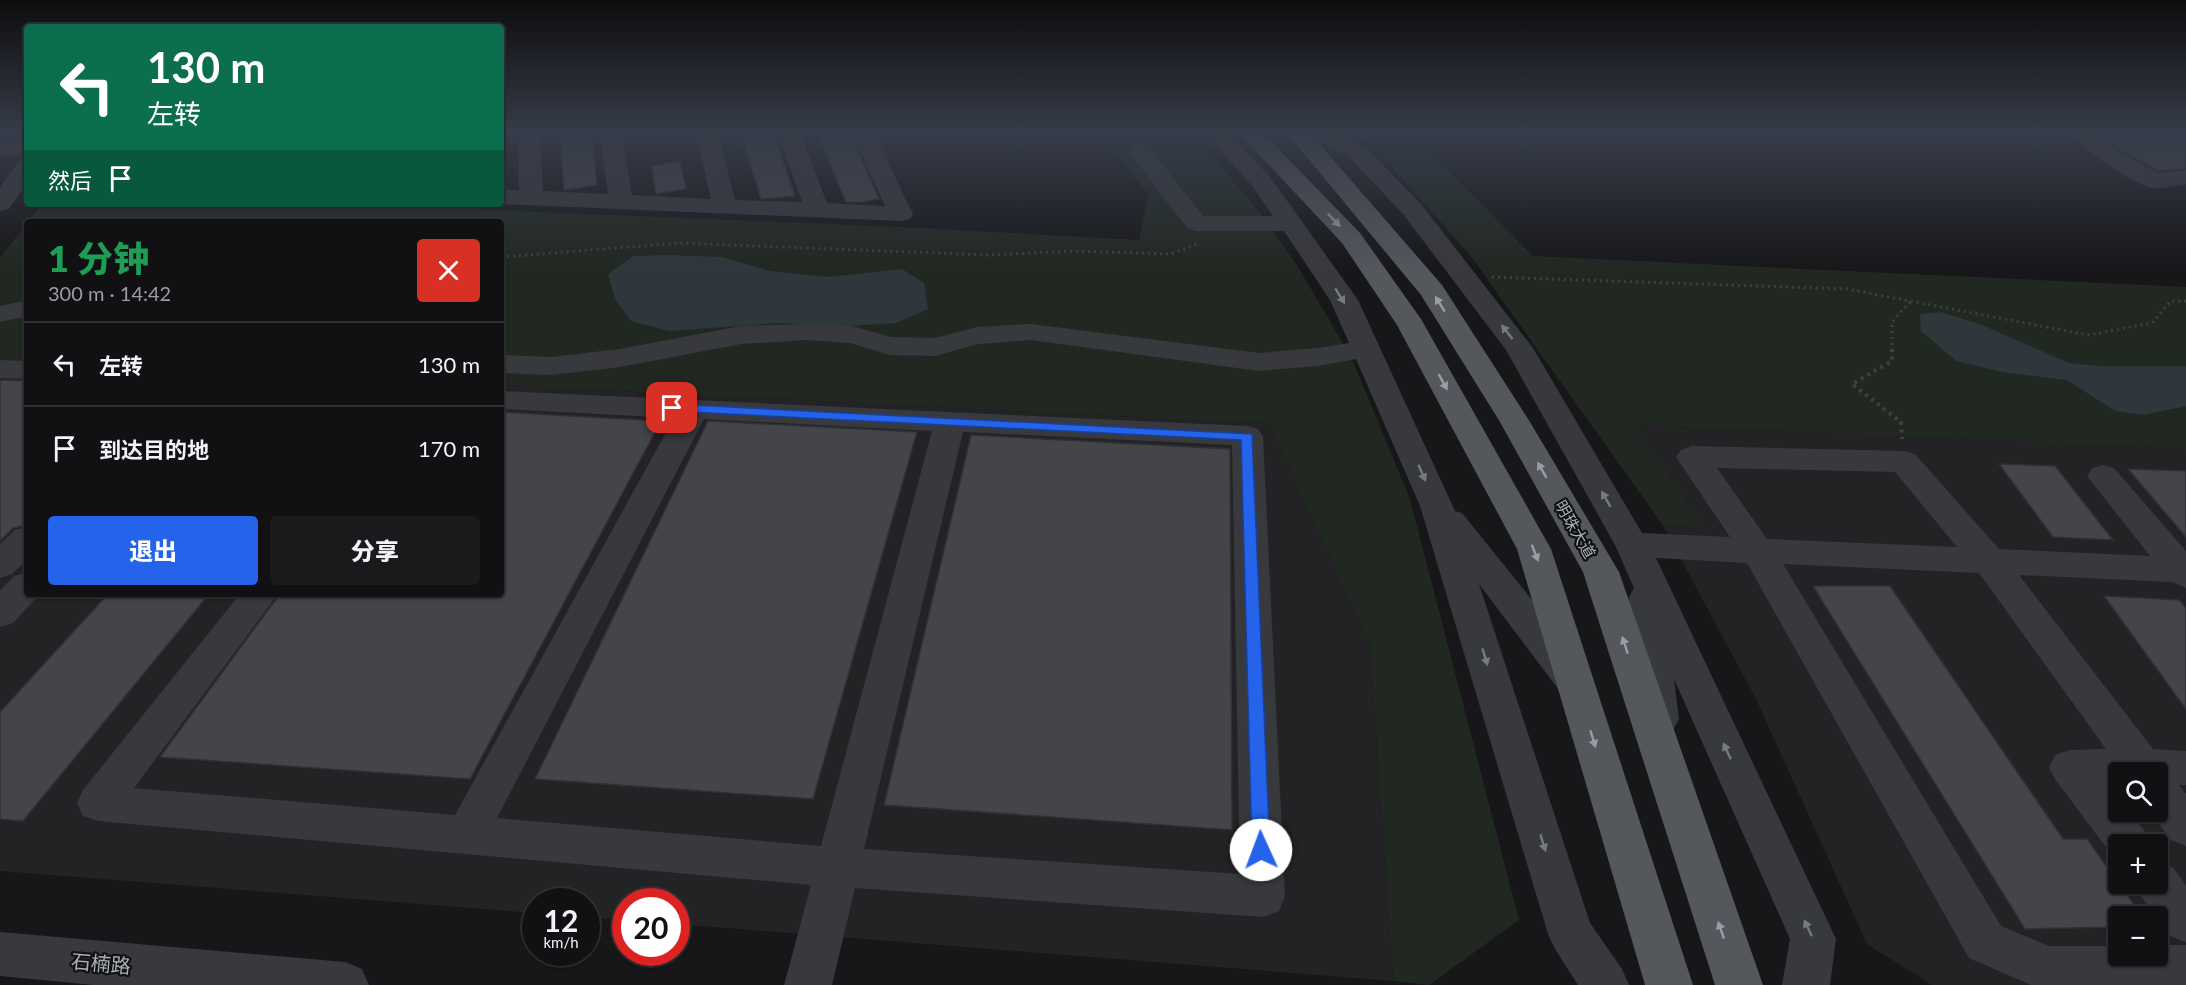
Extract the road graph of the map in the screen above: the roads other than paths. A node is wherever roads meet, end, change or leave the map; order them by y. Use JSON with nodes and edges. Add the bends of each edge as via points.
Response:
{"nodes":[{"id":1,"x":21,"y":179,"type":"edge"},
{"id":2,"x":530,"y":179,"type":"edge"},
{"id":3,"x":617,"y":179,"type":"edge"},
{"id":4,"x":718,"y":179,"type":"edge"},
{"id":5,"x":806,"y":179,"type":"edge"},
{"id":6,"x":884,"y":179,"type":"edge"},
{"id":7,"x":1162,"y":179,"type":"edge"},
{"id":8,"x":1259,"y":179,"type":"edge"},
{"id":9,"x":1294,"y":179,"type":"edge"},
{"id":10,"x":1337,"y":179,"type":"edge"},
{"id":11,"x":1383,"y":179,"type":"edge"},
{"id":12,"x":2151,"y":179,"type":"edge"},
{"id":13,"x":2171,"y":179,"type":"edge"},
{"id":14,"x":504,"y":197,"type":"edge"},
{"id":15,"x":531,"y":198,"type":"junction"},
{"id":16,"x":621,"y":202,"type":"junction"},
{"id":17,"x":0,"y":204,"type":"edge"},
{"id":18,"x":725,"y":207,"type":"junction"},
{"id":19,"x":818,"y":211,"type":"junction"},
{"id":20,"x":1291,"y":224,"type":"junction"},
{"id":21,"x":24,"y":309,"type":"edge"},
{"id":22,"x":0,"y":314,"type":"edge"},
{"id":23,"x":1366,"y":348,"type":"junction"},
{"id":24,"x":504,"y":364,"type":"edge"},
{"id":25,"x":0,"y":369,"type":"edge"},
{"id":26,"x":24,"y":370,"type":"edge"},
{"id":27,"x":504,"y":400,"type":"edge"},
{"id":28,"x":694,"y":410,"type":"junction"},
{"id":29,"x":950,"y":422,"type":"junction"},
{"id":30,"x":2103,"y":476,"type":"dead end"},
{"id":31,"x":1437,"y":506,"type":"junction"},
{"id":32,"x":24,"y":542,"type":"edge"},
{"id":33,"x":1757,"y":550,"type":"junction"},
{"id":34,"x":1638,"y":558,"type":"junction"},
{"id":35,"x":1989,"y":561,"type":"junction"},
{"id":36,"x":0,"y":565,"type":"edge"},
{"id":37,"x":2185,"y":572,"type":"edge"},
{"id":38,"x":24,"y":588,"type":"edge"},
{"id":39,"x":258,"y":597,"type":"edge"},
{"id":40,"x":0,"y":613,"type":"edge"},
{"id":41,"x":1576,"y":684,"type":"junction"},
{"id":42,"x":1663,"y":756,"type":"junction"},
{"id":43,"x":2138,"y":762,"type":"edge"},
{"id":44,"x":2186,"y":768,"type":"edge"},
{"id":45,"x":2108,"y":771,"type":"edge"},
{"id":46,"x":2168,"y":771,"type":"edge"},
{"id":47,"x":2168,"y":802,"type":"edge"},
{"id":48,"x":2108,"y":817,"type":"edge"},
{"id":49,"x":2112,"y":822,"type":"edge"},
{"id":50,"x":2186,"y":827,"type":"edge"},
{"id":51,"x":2121,"y":834,"type":"edge"},
{"id":52,"x":466,"y":835,"type":"junction"},
{"id":53,"x":838,"y":867,"type":"junction"},
{"id":54,"x":2166,"y":894,"type":"edge"},
{"id":55,"x":2186,"y":921,"type":"edge"},
{"id":56,"x":0,"y":954,"type":"edge"},
{"id":57,"x":2186,"y":968,"type":"edge"},
{"id":58,"x":345,"y":985,"type":"edge"},
{"id":59,"x":808,"y":985,"type":"edge"},
{"id":60,"x":1605,"y":985,"type":"edge"},
{"id":61,"x":1669,"y":985,"type":"edge"},
{"id":62,"x":1739,"y":985,"type":"edge"},
{"id":63,"x":1806,"y":985,"type":"edge"}],
"edges":[{"from":1,"to":17,"type":"street"},
{"from":2,"to":15,"type":"street"},
{"from":3,"to":16,"type":"street"},
{"from":4,"to":18,"type":"street"},
{"from":5,"to":19,"type":"street"},
{"from":6,"to":19,"type":"street","via":[[901,214]]},
{"from":7,"to":20,"type":"street","via":[[1196,223]]},
{"from":8,"to":20,"type":"street"},
{"from":9,"to":41,"type":"main road","one_way":true,"via":[[1351,238],[1411,325],[1534,549]]},
{"from":42,"to":10,"type":"main road","name":"明珠大道","one_way":true,"via":[[1601,572],[1515,422],[1432,291]]},
{"from":34,"to":11,"type":"street","one_way":true,"via":[[1519,348],[1412,209]]},
{"from":12,"to":13,"type":"street"},
{"from":14,"to":15,"type":"street"},
{"from":15,"to":16,"type":"street"},
{"from":16,"to":18,"type":"street"},
{"from":18,"to":19,"type":"street"},
{"from":20,"to":23,"type":"street","one_way":true,"via":[[1344,300]]},
{"from":21,"to":22,"type":"street"},
{"from":23,"to":24,"type":"street","via":[[1259,362],[1031,332],[977,336],[935,347],[890,346],[852,335],[807,332],[741,335],[620,358],[551,366]]},
{"from":23,"to":31,"type":"street","one_way":true},
{"from":25,"to":26,"type":"street"},
{"from":27,"to":28,"type":"street"},
{"from":28,"to":29,"type":"street"},
{"from":28,"to":52,"type":"street"},
{"from":29,"to":53,"type":"street"},
{"from":29,"to":53,"type":"street","via":[[1247,436],[1263,896]]},
{"from":30,"to":37,"type":"street"},
{"from":31,"to":41,"type":"street"},
{"from":31,"to":60,"type":"street","one_way":true,"via":[[1572,934]]},
{"from":32,"to":36,"type":"street"},
{"from":33,"to":34,"type":"street"},
{"from":33,"to":35,"type":"street"},
{"from":33,"to":35,"type":"street","via":[[1692,457],[1904,462]]},
{"from":33,"to":57,"type":"street","via":[[1984,942],[2048,969]]},
{"from":34,"to":42,"type":"street"},
{"from":63,"to":34,"type":"street","one_way":true,"via":[[1813,939]]},
{"from":35,"to":37,"type":"street"},
{"from":35,"to":43,"type":"street"},
{"from":38,"to":40,"type":"street"},
{"from":39,"to":52,"type":"street","via":[[98,803]]},
{"from":41,"to":61,"type":"main road","one_way":true},
{"from":62,"to":42,"type":"main road","name":"明珠大道","one_way":true},
{"from":44,"to":46,"type":"street"},
{"from":45,"to":48,"type":"street","via":[[2070,767]]},
{"from":47,"to":50,"type":"street"},
{"from":49,"to":51,"type":"street"},
{"from":52,"to":53,"type":"street"},
{"from":53,"to":59,"type":"street"},
{"from":54,"to":55,"type":"street"},
{"from":56,"to":58,"type":"street","name":"石楠路"}]}
